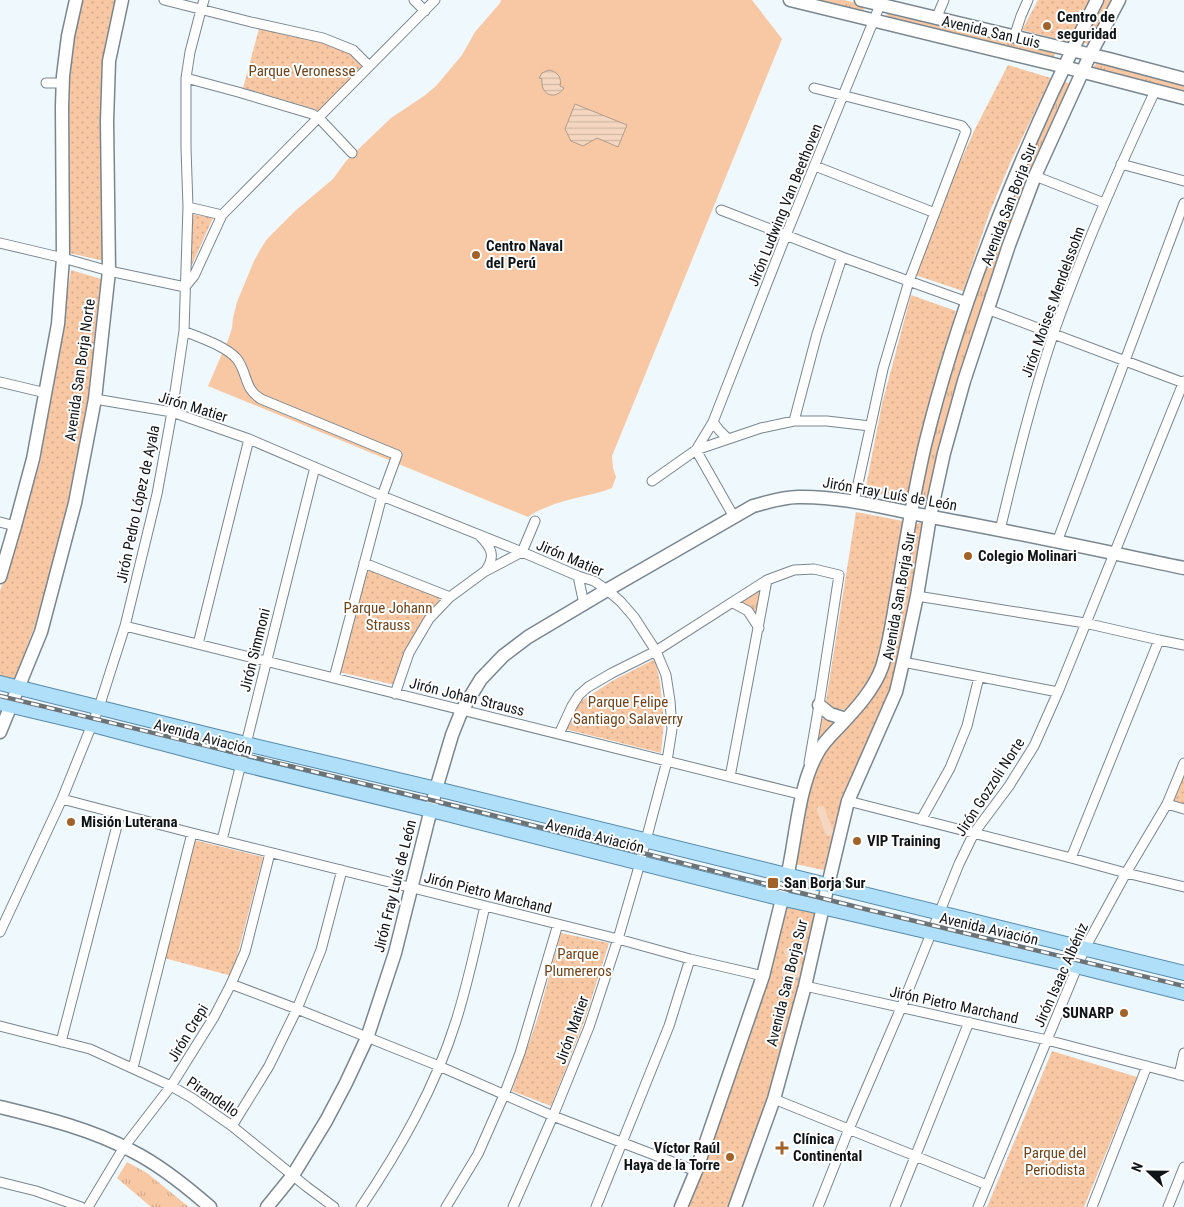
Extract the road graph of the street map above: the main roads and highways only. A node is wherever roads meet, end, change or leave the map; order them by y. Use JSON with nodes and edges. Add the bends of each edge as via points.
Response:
{"nodes":[{"id":1,"x":76,"y":0,"type":"edge"},
{"id":2,"x":122,"y":0,"type":"edge"},
{"id":3,"x":790,"y":0,"type":"edge"},
{"id":4,"x":861,"y":0,"type":"edge"},
{"id":5,"x":1097,"y":0,"type":"edge"},
{"id":6,"x":1119,"y":0,"type":"edge"},
{"id":7,"x":882,"y":2,"type":"edge"},
{"id":8,"x":1072,"y":51,"type":"junction"},
{"id":9,"x":1090,"y":55,"type":"junction"},
{"id":10,"x":1064,"y":67,"type":"junction"},
{"id":11,"x":1082,"y":72,"type":"junction"},
{"id":12,"x":1184,"y":79,"type":"edge"},
{"id":13,"x":1184,"y":98,"type":"edge"},
{"id":14,"x":911,"y":513,"type":"junction"},
{"id":15,"x":930,"y":517,"type":"junction"},
{"id":16,"x":1184,"y":568,"type":"edge"},
{"id":17,"x":0,"y":577,"type":"edge"},
{"id":18,"x":0,"y":683,"type":"edge"},
{"id":19,"x":19,"y":688,"type":"junction"},
{"id":20,"x":6,"y":704,"type":"edge"},
{"id":21,"x":819,"y":705,"type":"road end"},
{"id":22,"x":846,"y":719,"type":"junction"},
{"id":23,"x":0,"y":732,"type":"edge"},
{"id":24,"x":436,"y":789,"type":"junction"},
{"id":25,"x":431,"y":810,"type":"junction"},
{"id":26,"x":788,"y":876,"type":"junction"},
{"id":27,"x":828,"y":885,"type":"junction"},
{"id":28,"x":782,"y":897,"type":"junction"},
{"id":29,"x":822,"y":908,"type":"junction"},
{"id":30,"x":1184,"y":973,"type":"edge"},
{"id":31,"x":1184,"y":993,"type":"edge"},
{"id":32,"x":0,"y":1107,"type":"edge"},
{"id":33,"x":210,"y":1207,"type":"edge"},
{"id":34,"x":267,"y":1207,"type":"edge"},
{"id":35,"x":681,"y":1207,"type":"edge"},
{"id":36,"x":735,"y":1207,"type":"edge"}],
"edges":[{"from":1,"to":17,"type":"main road","name":"Avenida San Borja Norte","via":[[63,83],[63,258],[58,324],[33,459]]},
{"from":2,"to":19,"type":"main road","name":"Avenida San Borja Norte","via":[[109,61],[109,271],[95,399],[75,502],[56,576],[41,632]]},
{"from":3,"to":10,"type":"main road","name":"Avenida San Luis"},
{"from":4,"to":7,"type":"main road","name":"Avenida San Luis"},
{"from":5,"to":8,"type":"main road","name":"Avenida San Borja Sur"},
{"from":6,"to":9,"type":"main road","name":"Avenida San Borja Sur"},
{"from":7,"to":8,"type":"main road","name":"Avenida San Luis","via":[[936,19]]},
{"from":8,"to":9,"type":"main road","name":"Avenida San Luis"},
{"from":8,"to":10,"type":"main road","name":"Avenida San Borja Sur"},
{"from":9,"to":11,"type":"main road","name":"Avenida San Borja Sur"},
{"from":9,"to":12,"type":"main road","name":"Avenida San Luis"},
{"from":10,"to":11,"type":"main road","name":"Avenida San Luis"},
{"from":10,"to":14,"type":"main road","name":"Avenida San Borja Sur","via":[[997,218],[967,302],[933,413]]},
{"from":11,"to":13,"type":"main road","name":"Avenida San Luis"},
{"from":11,"to":15,"type":"main road","name":"Avenida San Borja Sur","via":[[1036,176],[987,309],[959,398]]},
{"from":14,"to":15,"type":"main road","name":"Jirón Fray Luís de León"},
{"from":14,"to":22,"type":"main road","name":"Avenida San Borja Sur","via":[[881,670]]},
{"from":14,"to":24,"type":"main road","name":"Jirón Fray Luís de León","via":[[821,498],[796,497],[753,506],[607,590],[528,637],[481,679],[462,710]]},
{"from":15,"to":16,"type":"main road","name":"Jirón Fray Luís de León"},
{"from":15,"to":27,"type":"main road","name":"Avenida San Borja Sur","via":[[896,692],[848,802]]},
{"from":18,"to":19,"type":"main road","name":"Avenida Aviación"},
{"from":19,"to":20,"type":"main road","name":"Avenida San Borja Norte"},
{"from":19,"to":24,"type":"main road","name":"Avenida Aviación"},
{"from":20,"to":23,"type":"main road","name":"Avenida San Borja Norte"},
{"from":20,"to":25,"type":"main road","name":"Avenida Aviación"},
{"from":21,"to":22,"type":"main road","via":[[830,714]]},
{"from":22,"to":26,"type":"main road","name":"Avenida San Borja Sur","via":[[816,755],[806,780]]},
{"from":24,"to":25,"type":"main road","name":"Jirón Fray Luís de León"},
{"from":24,"to":26,"type":"main road","name":"Avenida Aviación"},
{"from":25,"to":28,"type":"main road","name":"Avenida Aviación"},
{"from":25,"to":34,"type":"main road","name":"Jirón Fray Luís de León","via":[[395,953],[367,1038],[326,1121],[293,1175]]},
{"from":26,"to":27,"type":"main road","name":"Avenida Aviación"},
{"from":27,"to":29,"type":"main road","name":"Avenida San Borja Sur"},
{"from":27,"to":30,"type":"main road","name":"Avenida Aviación"},
{"from":28,"to":29,"type":"main road","name":"Avenida Aviación"},
{"from":28,"to":35,"type":"main road","name":"Avenida San Borja Sur","via":[[763,976]]},
{"from":29,"to":31,"type":"main road","name":"Avenida Aviación"},
{"from":29,"to":36,"type":"main road","name":"Avenida San Borja Sur","via":[[805,986],[774,1099]]},
{"from":32,"to":33,"type":"main road","via":[[66,1124],[124,1147],[165,1171]]}]}
